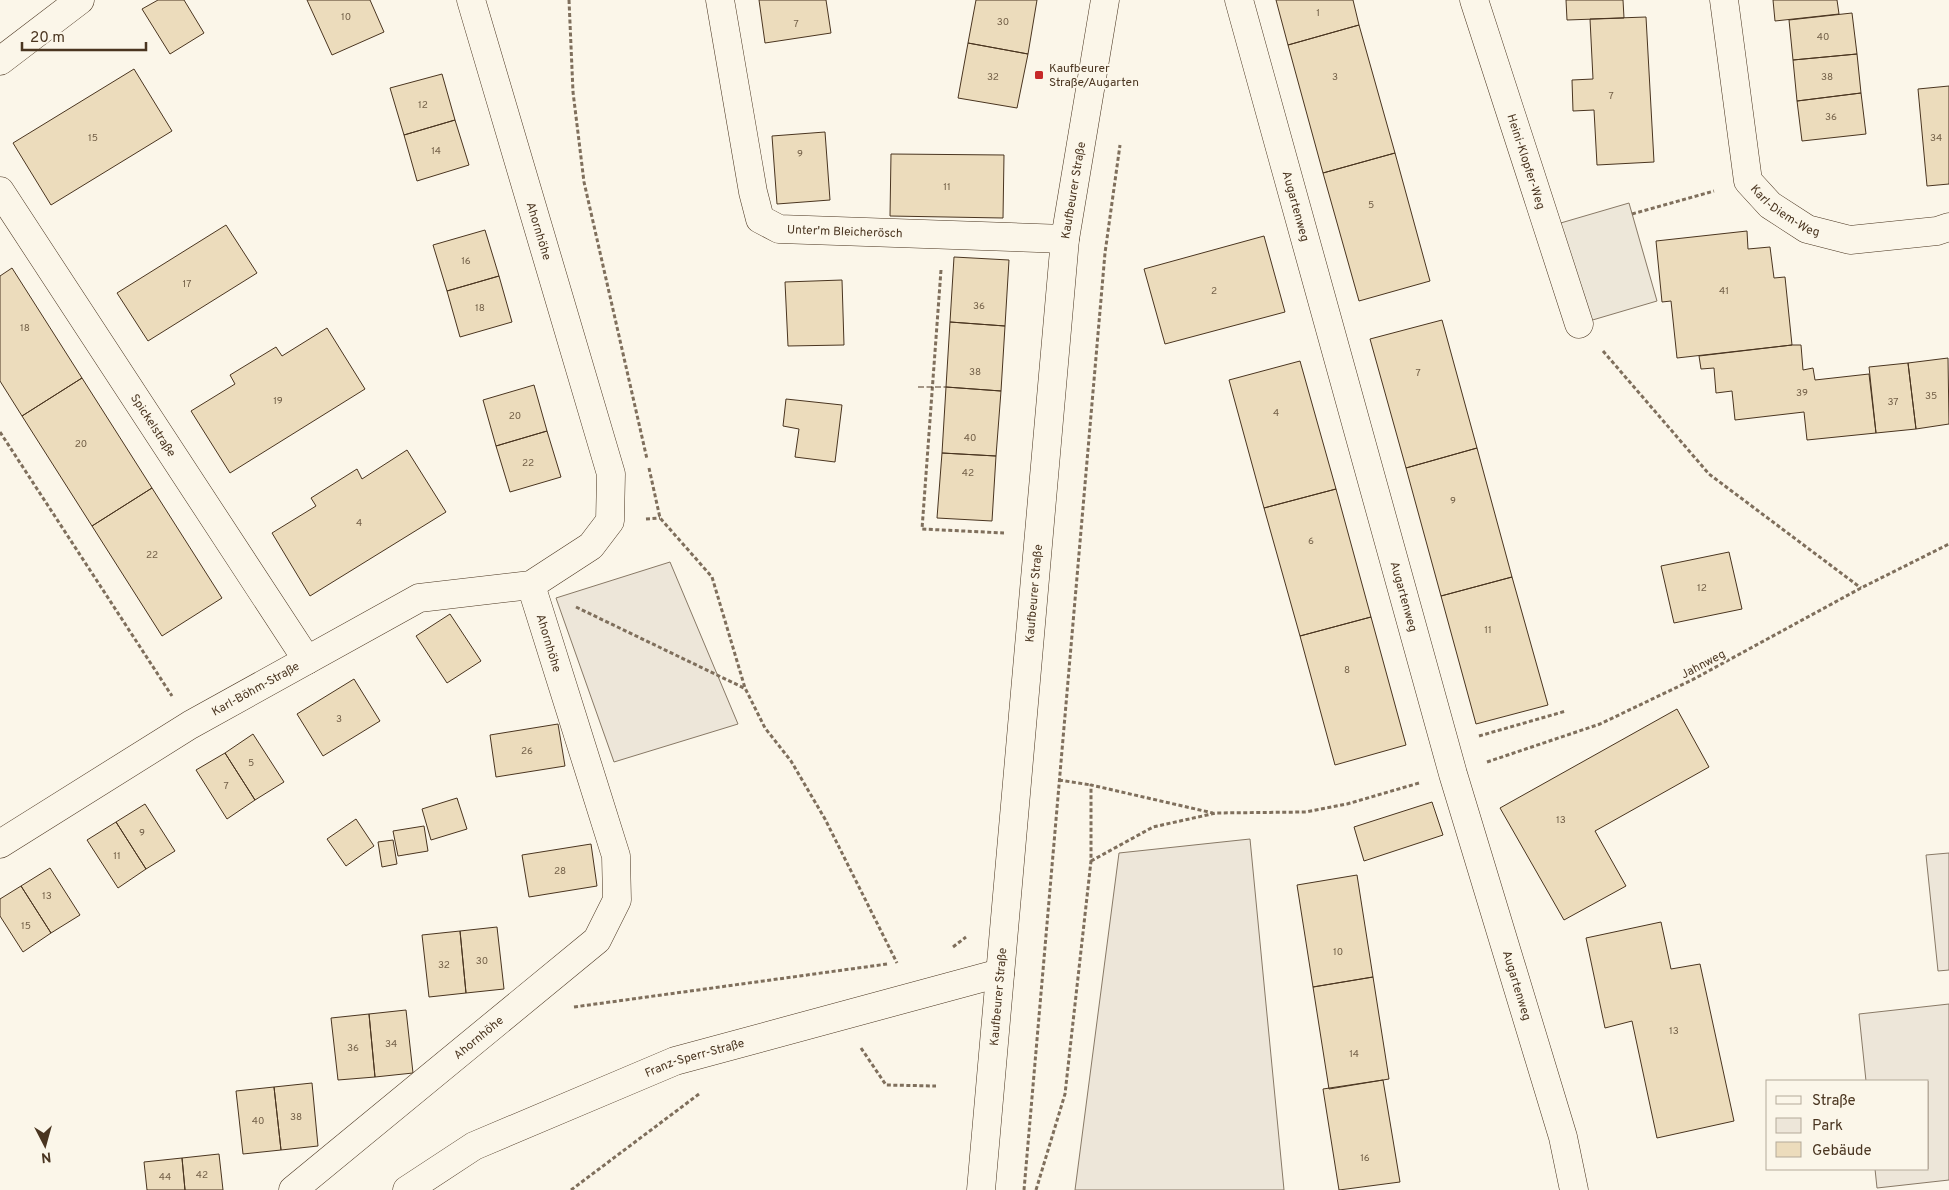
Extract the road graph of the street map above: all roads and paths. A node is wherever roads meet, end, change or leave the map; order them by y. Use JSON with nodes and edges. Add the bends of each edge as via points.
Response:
{"nodes":[{"id":1,"x":80,"y":0,"type":"edge"},
{"id":2,"x":471,"y":0,"type":"edge"},
{"id":3,"x":569,"y":0,"type":"edge"},
{"id":4,"x":720,"y":0,"type":"edge"},
{"id":5,"x":1106,"y":0,"type":"edge"},
{"id":6,"x":1239,"y":0,"type":"edge"},
{"id":7,"x":1474,"y":0,"type":"edge"},
{"id":8,"x":1724,"y":0,"type":"edge"},
{"id":9,"x":0,"y":61,"type":"edge"},
{"id":10,"x":1121,"y":135,"type":"dead end"},
{"id":11,"x":1748,"y":181,"type":"junction"},
{"id":12,"x":0,"y":191,"type":"edge"},
{"id":13,"x":1632,"y":214,"type":"dead end"},
{"id":14,"x":1949,"y":228,"type":"edge"},
{"id":15,"x":944,"y":235,"type":"junction"},
{"id":16,"x":1065,"y":239,"type":"junction"},
{"id":17,"x":1579,"y":324,"type":"joint"},
{"id":18,"x":0,"y":432,"type":"edge"},
{"id":19,"x":1039,"y":535,"type":"junction"},
{"id":20,"x":1949,"y":544,"type":"edge"},
{"id":21,"x":531,"y":585,"type":"junction"},
{"id":22,"x":1861,"y":588,"type":"junction"},
{"id":23,"x":307,"y":660,"type":"junction"},
{"id":24,"x":745,"y":688,"type":"junction"},
{"id":25,"x":1566,"y":711,"type":"dead end"},
{"id":26,"x":190,"y":725,"type":"junction"},
{"id":27,"x":1445,"y":745,"type":"junction"},
{"id":28,"x":1453,"y":774,"type":"junction"},
{"id":29,"x":1059,"y":780,"type":"junction"},
{"id":30,"x":1091,"y":785,"type":"junction"},
{"id":31,"x":1216,"y":813,"type":"junction"},
{"id":32,"x":0,"y":844,"type":"edge"},
{"id":33,"x":1091,"y":861,"type":"junction"},
{"id":34,"x":968,"y":936,"type":"dead end"},
{"id":35,"x":947,"y":951,"type":"dead end"},
{"id":36,"x":905,"y":961,"type":"dead end"},
{"id":37,"x":896,"y":963,"type":"junction"},
{"id":38,"x":1000,"y":973,"type":"junction"},
{"id":39,"x":572,"y":1007,"type":"dead end"},
{"id":40,"x":839,"y":1017,"type":"junction"},
{"id":41,"x":936,"y":1086,"type":"dead end"},
{"id":42,"x":704,"y":1090,"type":"dead end"},
{"id":43,"x":293,"y":1190,"type":"edge"},
{"id":44,"x":407,"y":1190,"type":"edge"},
{"id":45,"x":571,"y":1190,"type":"edge"},
{"id":46,"x":981,"y":1190,"type":"edge"},
{"id":47,"x":1024,"y":1190,"type":"edge"},
{"id":48,"x":1036,"y":1190,"type":"edge"},
{"id":49,"x":1574,"y":1190,"type":"edge"}],
"edges":[{"from":1,"to":9,"type":"street"},
{"from":2,"to":21,"type":"street","name":"Ahornhöhe","via":[[611,474],[610,521],[591,546]]},
{"from":3,"to":24,"type":"path","via":[[573,92],[584,182],[660,518],[712,577]]},
{"from":4,"to":15,"type":"street","name":"Unter'm Bleicherösch","via":[[760,220],[779,229]]},
{"from":5,"to":16,"type":"street","name":"Kaufbeurer Straße"},
{"from":6,"to":27,"type":"street","name":"Augartenweg"},
{"from":7,"to":17,"type":"street","name":"Heini-Klopfer-Weg"},
{"from":8,"to":11,"type":"street","name":"Karl-Diem-Weg"},
{"from":10,"to":29,"type":"path","via":[[1105,253]]},
{"from":11,"to":13,"type":"path"},
{"from":11,"to":14,"type":"street","name":"Karl-Diem-Weg","via":[[1770,205],[1807,229],[1850,240]]},
{"from":12,"to":23,"type":"street","name":"Spickelstraße"},
{"from":15,"to":16,"type":"street","name":"Unter'm Bleicherösch"},
{"from":15,"to":19,"type":"path","via":[[922,529]]},
{"from":16,"to":19,"type":"street","name":"Kaufbeurer Straße"},
{"from":17,"to":22,"type":"path","via":[[1709,474]]},
{"from":18,"to":26,"type":"path"},
{"from":19,"to":38,"type":"street","name":"Kaufbeurer Straße"},
{"from":20,"to":22,"type":"path","name":"Jahnweg"},
{"from":21,"to":23,"type":"street","name":"Karl-Böhm-Straße","via":[[419,598]]},
{"from":21,"to":24,"type":"path"},
{"from":21,"to":43,"type":"street","name":"Ahornhöhe","via":[[616,856],[617,900],[597,940]]},
{"from":22,"to":28,"type":"path","name":"Jahnweg","via":[[1692,680],[1600,724]]},
{"from":23,"to":26,"type":"street","name":"Karl-Böhm-Straße"},
{"from":24,"to":37,"type":"path","via":[[765,728],[791,761],[825,819]]},
{"from":25,"to":27,"type":"path"},
{"from":26,"to":32,"type":"street","name":"Karl-Böhm-Straße"},
{"from":27,"to":28,"type":"street","name":"Augartenweg"},
{"from":28,"to":31,"type":"path","name":"Jahnweg","via":[[1347,804],[1306,812]]},
{"from":28,"to":49,"type":"street","name":"Augartenweg","via":[[1564,1137]]},
{"from":29,"to":30,"type":"path"},
{"from":29,"to":47,"type":"path"},
{"from":30,"to":31,"type":"path"},
{"from":30,"to":33,"type":"path"},
{"from":31,"to":33,"type":"path","via":[[1153,827]]},
{"from":33,"to":48,"type":"path","via":[[1065,1094]]},
{"from":34,"to":35,"type":"path"},
{"from":36,"to":37,"type":"path"},
{"from":37,"to":39,"type":"path"},
{"from":38,"to":40,"type":"street","name":"Franz-Sperr-Straße"},
{"from":38,"to":46,"type":"street","name":"Kaufbeurer Straße"},
{"from":40,"to":41,"type":"path","via":[[886,1085]]},
{"from":40,"to":44,"type":"street","name":"Franz-Sperr-Straße","via":[[675,1061],[474,1146]]},
{"from":42,"to":45,"type":"path"}]}
